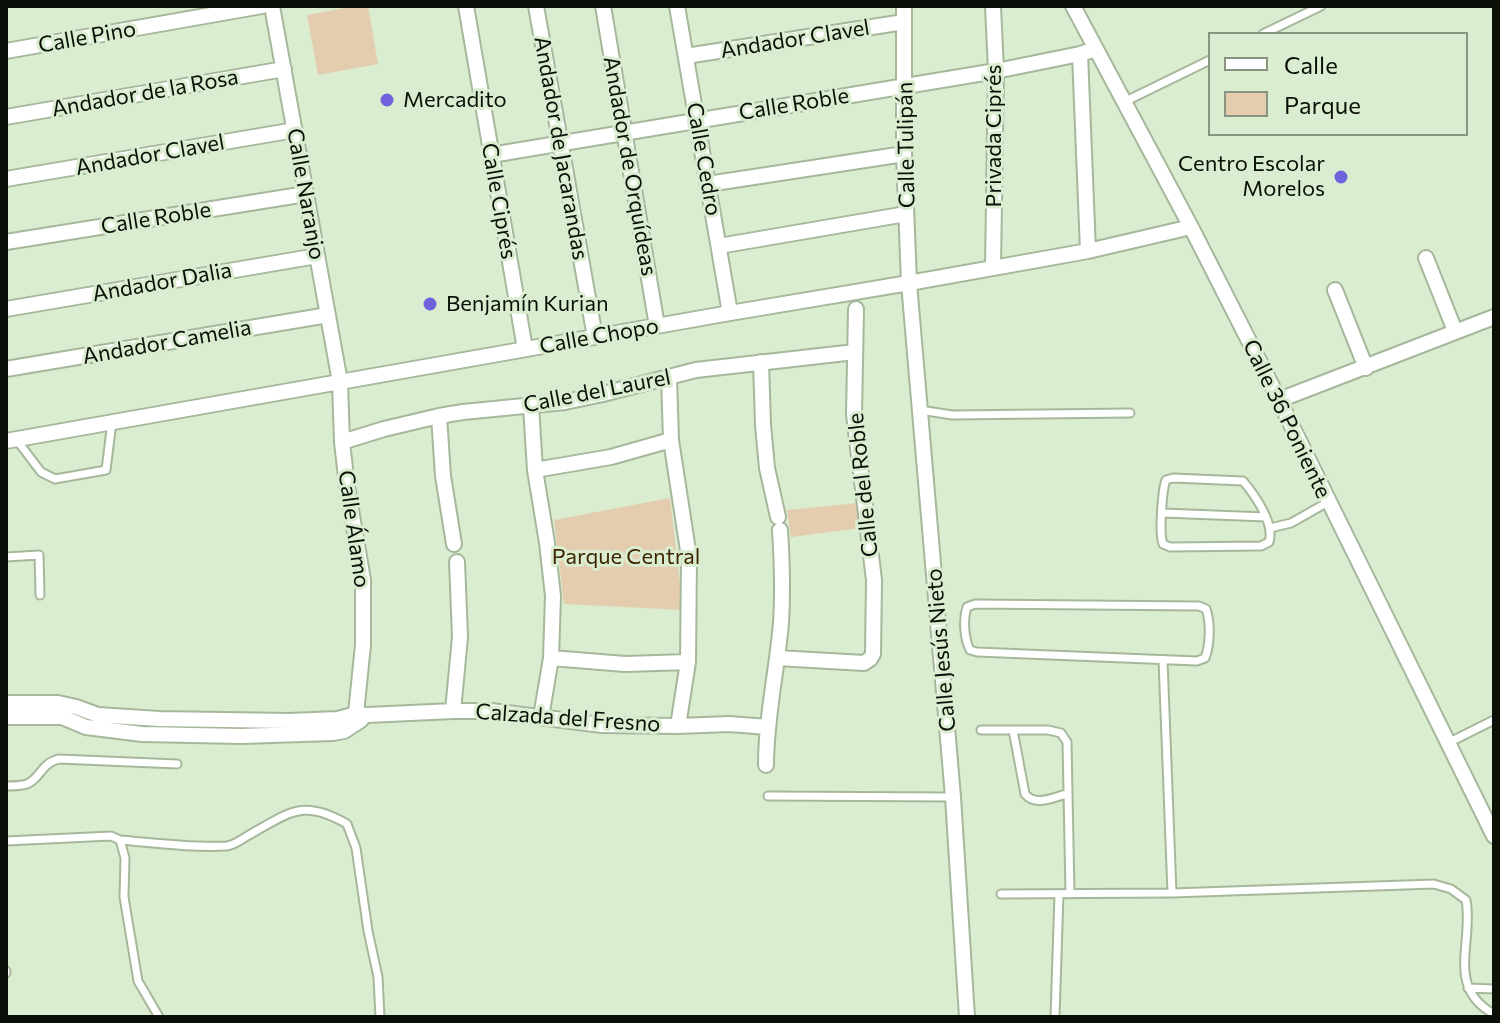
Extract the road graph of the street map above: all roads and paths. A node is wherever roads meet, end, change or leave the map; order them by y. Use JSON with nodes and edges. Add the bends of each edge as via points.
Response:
{"nodes":[{"id":1,"x":262,"y":6,"type":"edge"},
{"id":2,"x":272,"y":6,"type":"edge"},
{"id":3,"x":466,"y":6,"type":"edge"},
{"id":4,"x":536,"y":6,"type":"edge"},
{"id":5,"x":603,"y":6,"type":"edge"},
{"id":6,"x":677,"y":6,"type":"edge"},
{"id":7,"x":904,"y":6,"type":"edge"},
{"id":8,"x":993,"y":6,"type":"edge"},
{"id":9,"x":1073,"y":6,"type":"edge"},
{"id":10,"x":1321,"y":6,"type":"edge"},
{"id":11,"x":904,"y":22,"type":"junction"},
{"id":12,"x":1267,"y":32,"type":"edge"},
{"id":13,"x":1096,"y":49,"type":"junction"},
{"id":14,"x":6,"y":51,"type":"edge"},
{"id":15,"x":1080,"y":54,"type":"junction"},
{"id":16,"x":686,"y":56,"type":"junction"},
{"id":17,"x":1208,"y":61,"type":"edge"},
{"id":18,"x":284,"y":69,"type":"junction"},
{"id":19,"x":996,"y":71,"type":"junction"},
{"id":20,"x":905,"y":86,"type":"junction"},
{"id":21,"x":1124,"y":102,"type":"junction"},
{"id":22,"x":6,"y":117,"type":"edge"},
{"id":23,"x":697,"y":120,"type":"junction"},
{"id":24,"x":295,"y":130,"type":"junction"},
{"id":25,"x":624,"y":132,"type":"junction"},
{"id":26,"x":561,"y":143,"type":"junction"},
{"id":27,"x":904,"y":154,"type":"junction"},
{"id":28,"x":491,"y":155,"type":"junction"},
{"id":29,"x":6,"y":179,"type":"edge"},
{"id":30,"x":708,"y":184,"type":"junction"},
{"id":31,"x":306,"y":194,"type":"junction"},
{"id":32,"x":906,"y":214,"type":"junction"},
{"id":33,"x":1191,"y":227,"type":"junction"},
{"id":34,"x":6,"y":242,"type":"edge"},
{"id":35,"x":719,"y":246,"type":"junction"},
{"id":36,"x":1088,"y":251,"type":"junction"},
{"id":37,"x":317,"y":256,"type":"junction"},
{"id":38,"x":1426,"y":258,"type":"dead end"},
{"id":39,"x":993,"y":267,"type":"junction"},
{"id":40,"x":909,"y":283,"type":"junction"},
{"id":41,"x":1335,"y":290,"type":"dead end"},
{"id":42,"x":6,"y":309,"type":"edge"},
{"id":43,"x":856,"y":309,"type":"dead end"},
{"id":44,"x":730,"y":313,"type":"junction"},
{"id":45,"x":328,"y":315,"type":"junction"},
{"id":46,"x":1494,"y":317,"type":"edge"},
{"id":47,"x":657,"y":326,"type":"junction"},
{"id":48,"x":1455,"y":331,"type":"junction"},
{"id":49,"x":595,"y":337,"type":"junction"},
{"id":50,"x":525,"y":349,"type":"junction"},
{"id":51,"x":855,"y":352,"type":"junction"},
{"id":52,"x":761,"y":362,"type":"junction"},
{"id":53,"x":1366,"y":368,"type":"junction"},
{"id":54,"x":6,"y":369,"type":"edge"},
{"id":55,"x":669,"y":377,"type":"junction"},
{"id":56,"x":340,"y":382,"type":"junction"},
{"id":57,"x":1279,"y":400,"type":"junction"},
{"id":58,"x":531,"y":406,"type":"junction"},
{"id":59,"x":920,"y":410,"type":"junction"},
{"id":60,"x":1130,"y":413,"type":"dead end"},
{"id":61,"x":439,"y":416,"type":"junction"},
{"id":62,"x":112,"y":422,"type":"junction"},
{"id":63,"x":11,"y":440,"type":"edge"},
{"id":64,"x":671,"y":440,"type":"junction"},
{"id":65,"x":342,"y":442,"type":"junction"},
{"id":66,"x":535,"y":470,"type":"junction"},
{"id":67,"x":1328,"y":502,"type":"junction"},
{"id":68,"x":1163,"y":513,"type":"junction"},
{"id":69,"x":1266,"y":517,"type":"junction"},
{"id":70,"x":1270,"y":528,"type":"junction"},
{"id":71,"x":454,"y":544,"type":"dead end"},
{"id":72,"x":6,"y":557,"type":"edge"},
{"id":73,"x":457,"y":562,"type":"dead end"},
{"id":74,"x":40,"y":595,"type":"dead end"},
{"id":75,"x":551,"y":658,"type":"junction"},
{"id":76,"x":777,"y":658,"type":"junction"},
{"id":77,"x":1163,"y":660,"type":"junction"},
{"id":78,"x":688,"y":662,"type":"junction"},
{"id":79,"x":6,"y":703,"type":"edge"},
{"id":80,"x":28,"y":710,"type":"junction"},
{"id":81,"x":453,"y":711,"type":"junction"},
{"id":82,"x":6,"y":717,"type":"edge"},
{"id":83,"x":360,"y":717,"type":"junction"},
{"id":84,"x":541,"y":717,"type":"junction"},
{"id":85,"x":1494,"y":720,"type":"edge"},
{"id":86,"x":678,"y":726,"type":"junction"},
{"id":87,"x":768,"y":727,"type":"junction"},
{"id":88,"x":981,"y":730,"type":"dead end"},
{"id":89,"x":1013,"y":730,"type":"junction"},
{"id":90,"x":1448,"y":743,"type":"junction"},
{"id":91,"x":177,"y":764,"type":"dead end"},
{"id":92,"x":766,"y":765,"type":"dead end"},
{"id":93,"x":6,"y":786,"type":"edge"},
{"id":94,"x":1067,"y":794,"type":"junction"},
{"id":95,"x":768,"y":796,"type":"dead end"},
{"id":96,"x":953,"y":797,"type":"junction"},
{"id":97,"x":1494,"y":836,"type":"edge"},
{"id":98,"x":120,"y":840,"type":"junction"},
{"id":99,"x":6,"y":841,"type":"edge"},
{"id":100,"x":1172,"y":893,"type":"junction"},
{"id":101,"x":1001,"y":894,"type":"dead end"},
{"id":102,"x":1059,"y":894,"type":"junction"},
{"id":103,"x":1070,"y":894,"type":"junction"},
{"id":104,"x":1468,"y":988,"type":"junction"},
{"id":105,"x":1494,"y":989,"type":"edge"},
{"id":106,"x":1481,"y":1007,"type":"junction"},
{"id":107,"x":1494,"y":1014,"type":"edge"},
{"id":108,"x":159,"y":1017,"type":"edge"},
{"id":109,"x":380,"y":1017,"type":"edge"},
{"id":110,"x":967,"y":1017,"type":"edge"},
{"id":111,"x":1055,"y":1017,"type":"edge"},
{"id":112,"x":1481,"y":1017,"type":"edge"}],
"edges":[{"from":1,"to":14,"type":"street","name":"Calle Pino"},
{"from":2,"to":18,"type":"street","name":"Calle Naranjo"},
{"from":3,"to":28,"type":"street","name":"Calle Ciprés"},
{"from":4,"to":26,"type":"street","name":"Andador de Jacarandas"},
{"from":5,"to":25,"type":"street","name":"Andador de Orquídeas"},
{"from":6,"to":16,"type":"street","name":"Calle Cedro"},
{"from":7,"to":11,"type":"street","name":"Calle Tulipán"},
{"from":8,"to":19,"type":"street","name":"Privada Ciprés"},
{"from":9,"to":13,"type":"street","name":"Calle 36 Poniente"},
{"from":10,"to":12,"type":"lane"},
{"from":11,"to":16,"type":"street","name":"Andador Clavel"},
{"from":11,"to":20,"type":"street","name":"Calle Tulipán"},
{"from":13,"to":15,"type":"street","name":"Calle Roble"},
{"from":13,"to":21,"type":"street","name":"Calle 36 Poniente"},
{"from":15,"to":19,"type":"street","name":"Calle Roble"},
{"from":15,"to":36,"type":"street"},
{"from":16,"to":23,"type":"street","name":"Calle Cedro"},
{"from":17,"to":21,"type":"lane"},
{"from":18,"to":22,"type":"street","name":"Andador de la Rosa"},
{"from":18,"to":24,"type":"street","name":"Calle Naranjo"},
{"from":19,"to":20,"type":"street","name":"Calle Roble"},
{"from":19,"to":39,"type":"street","name":"Privada Ciprés"},
{"from":20,"to":23,"type":"street","name":"Calle Roble"},
{"from":20,"to":27,"type":"street","name":"Calle Tulipán"},
{"from":21,"to":33,"type":"street","name":"Calle 36 Poniente"},
{"from":23,"to":25,"type":"street","name":"Calle Roble"},
{"from":23,"to":30,"type":"street","name":"Calle Cedro"},
{"from":24,"to":29,"type":"street","name":"Andador Clavel"},
{"from":24,"to":31,"type":"street","name":"Calle Naranjo"},
{"from":25,"to":26,"type":"street","name":"Calle Roble"},
{"from":25,"to":47,"type":"street","name":"Andador de Orquídeas"},
{"from":26,"to":28,"type":"street","name":"Calle Roble"},
{"from":26,"to":49,"type":"street","name":"Andador de Jacarandas"},
{"from":27,"to":30,"type":"street"},
{"from":27,"to":32,"type":"street","name":"Calle Tulipán"},
{"from":28,"to":50,"type":"street","name":"Calle Ciprés"},
{"from":30,"to":35,"type":"street","name":"Calle Cedro"},
{"from":31,"to":34,"type":"street","name":"Calle Roble"},
{"from":31,"to":37,"type":"street","name":"Calle Naranjo"},
{"from":32,"to":35,"type":"street"},
{"from":32,"to":40,"type":"street","name":"Calle Tulipán"},
{"from":33,"to":36,"type":"street","name":"Calle Chopo"},
{"from":33,"to":57,"type":"street","name":"Calle 36 Poniente"},
{"from":35,"to":44,"type":"street","name":"Calle Cedro"},
{"from":36,"to":39,"type":"street","name":"Calle Chopo"},
{"from":37,"to":42,"type":"street","name":"Andador Dalia"},
{"from":37,"to":45,"type":"street","name":"Calle Naranjo"},
{"from":38,"to":48,"type":"street"},
{"from":39,"to":40,"type":"street","name":"Calle Chopo"},
{"from":40,"to":44,"type":"street","name":"Calle Chopo"},
{"from":40,"to":59,"type":"street","name":"Calle Jesús Nieto"},
{"from":41,"to":53,"type":"street"},
{"from":43,"to":51,"type":"street","name":"Calle del Roble"},
{"from":44,"to":47,"type":"street","name":"Calle Chopo"},
{"from":45,"to":54,"type":"street","name":"Andador Camelia"},
{"from":45,"to":56,"type":"street","name":"Calle Naranjo"},
{"from":46,"to":48,"type":"street"},
{"from":47,"to":49,"type":"street","name":"Calle Chopo"},
{"from":48,"to":53,"type":"street"},
{"from":49,"to":50,"type":"street","name":"Calle Chopo"},
{"from":50,"to":56,"type":"street","name":"Calle Chopo"},
{"from":51,"to":52,"type":"street","name":"Calle del Laurel"},
{"from":51,"to":76,"type":"street","name":"Calle del Roble","via":[[854,415],[874,580],[873,654],[864,663]]},
{"from":52,"to":55,"type":"street","name":"Calle del Laurel"},
{"from":52,"to":76,"type":"street","via":[[767,468],[779,524],[783,582]]},
{"from":53,"to":57,"type":"street"},
{"from":55,"to":58,"type":"street","name":"Calle del Laurel"},
{"from":55,"to":64,"type":"street"},
{"from":56,"to":62,"type":"street","name":"Calle Chopo"},
{"from":56,"to":65,"type":"street","name":"Calle Álamo"},
{"from":57,"to":67,"type":"street","name":"Calle 36 Poniente"},
{"from":58,"to":61,"type":"street","name":"Calle del Laurel"},
{"from":58,"to":66,"type":"street"},
{"from":59,"to":60,"type":"lane","via":[[952,415]]},
{"from":59,"to":96,"type":"street","name":"Calle Jesús Nieto"},
{"from":61,"to":65,"type":"street","name":"Calle del Laurel"},
{"from":61,"to":71,"type":"street"},
{"from":62,"to":63,"type":"street","name":"Calle Chopo"},
{"from":62,"to":63,"type":"lane","via":[[106,470],[55,479],[41,472]]},
{"from":64,"to":66,"type":"street"},
{"from":64,"to":78,"type":"street","via":[[689,557]]},
{"from":65,"to":83,"type":"street","name":"Calle Álamo","via":[[363,580]]},
{"from":66,"to":75,"type":"street","via":[[553,596]]},
{"from":67,"to":70,"type":"lane","via":[[1291,523]]},
{"from":67,"to":90,"type":"street","name":"Calle 36 Poniente"},
{"from":68,"to":69,"type":"lane"},
{"from":68,"to":69,"type":"lane","via":[[1166,480],[1238,480]]},
{"from":68,"to":70,"type":"lane","via":[[1160,536],[1170,547],[1261,546],[1269,542]]},
{"from":69,"to":70,"type":"lane"},
{"from":72,"to":74,"type":"lane","via":[[39,555]]},
{"from":73,"to":81,"type":"street","via":[[460,637]]},
{"from":75,"to":78,"type":"street"},
{"from":75,"to":84,"type":"street"},
{"from":76,"to":87,"type":"street"},
{"from":77,"to":77,"type":"lane","via":[[1205,658],[1206,609],[975,604],[964,615],[967,643],[977,652]]},
{"from":77,"to":100,"type":"lane"},
{"from":78,"to":86,"type":"street"},
{"from":79,"to":80,"type":"street","name":"Calzada del Fresno"},
{"from":80,"to":82,"type":"street","name":"Calzada del Fresno"},
{"from":80,"to":83,"type":"street","name":"Calzada del Fresno","via":[[159,719]]},
{"from":81,"to":83,"type":"street","name":"Calzada del Fresno"},
{"from":81,"to":84,"type":"street","name":"Calzada del Fresno"},
{"from":84,"to":86,"type":"street","name":"Calzada del Fresno"},
{"from":85,"to":90,"type":"lane"},
{"from":86,"to":87,"type":"street","name":"Calzada del Fresno"},
{"from":87,"to":92,"type":"street"},
{"from":88,"to":89,"type":"lane"},
{"from":89,"to":94,"type":"lane","via":[[1025,794],[1037,801]]},
{"from":89,"to":94,"type":"lane","via":[[1061,733],[1067,742]]},
{"from":90,"to":97,"type":"street","name":"Calle 36 Poniente"},
{"from":91,"to":93,"type":"lane","via":[[59,759],[49,761],[26,784]]},
{"from":94,"to":103,"type":"lane"},
{"from":95,"to":96,"type":"lane"},
{"from":96,"to":110,"type":"street","name":"Calle Jesús Nieto"},
{"from":98,"to":99,"type":"lane","via":[[111,836]]},
{"from":98,"to":108,"type":"lane","via":[[138,981]]},
{"from":98,"to":109,"type":"lane","via":[[231,846],[278,817],[302,810],[329,813],[347,824],[356,848]]},
{"from":100,"to":103,"type":"lane"},
{"from":100,"to":104,"type":"lane","via":[[1434,884],[1451,889],[1466,900],[1469,914]]},
{"from":101,"to":102,"type":"lane"},
{"from":102,"to":103,"type":"lane"},
{"from":102,"to":111,"type":"lane"},
{"from":104,"to":105,"type":"lane"},
{"from":104,"to":106,"type":"lane"},
{"from":106,"to":107,"type":"lane"},
{"from":106,"to":112,"type":"lane"}]}
